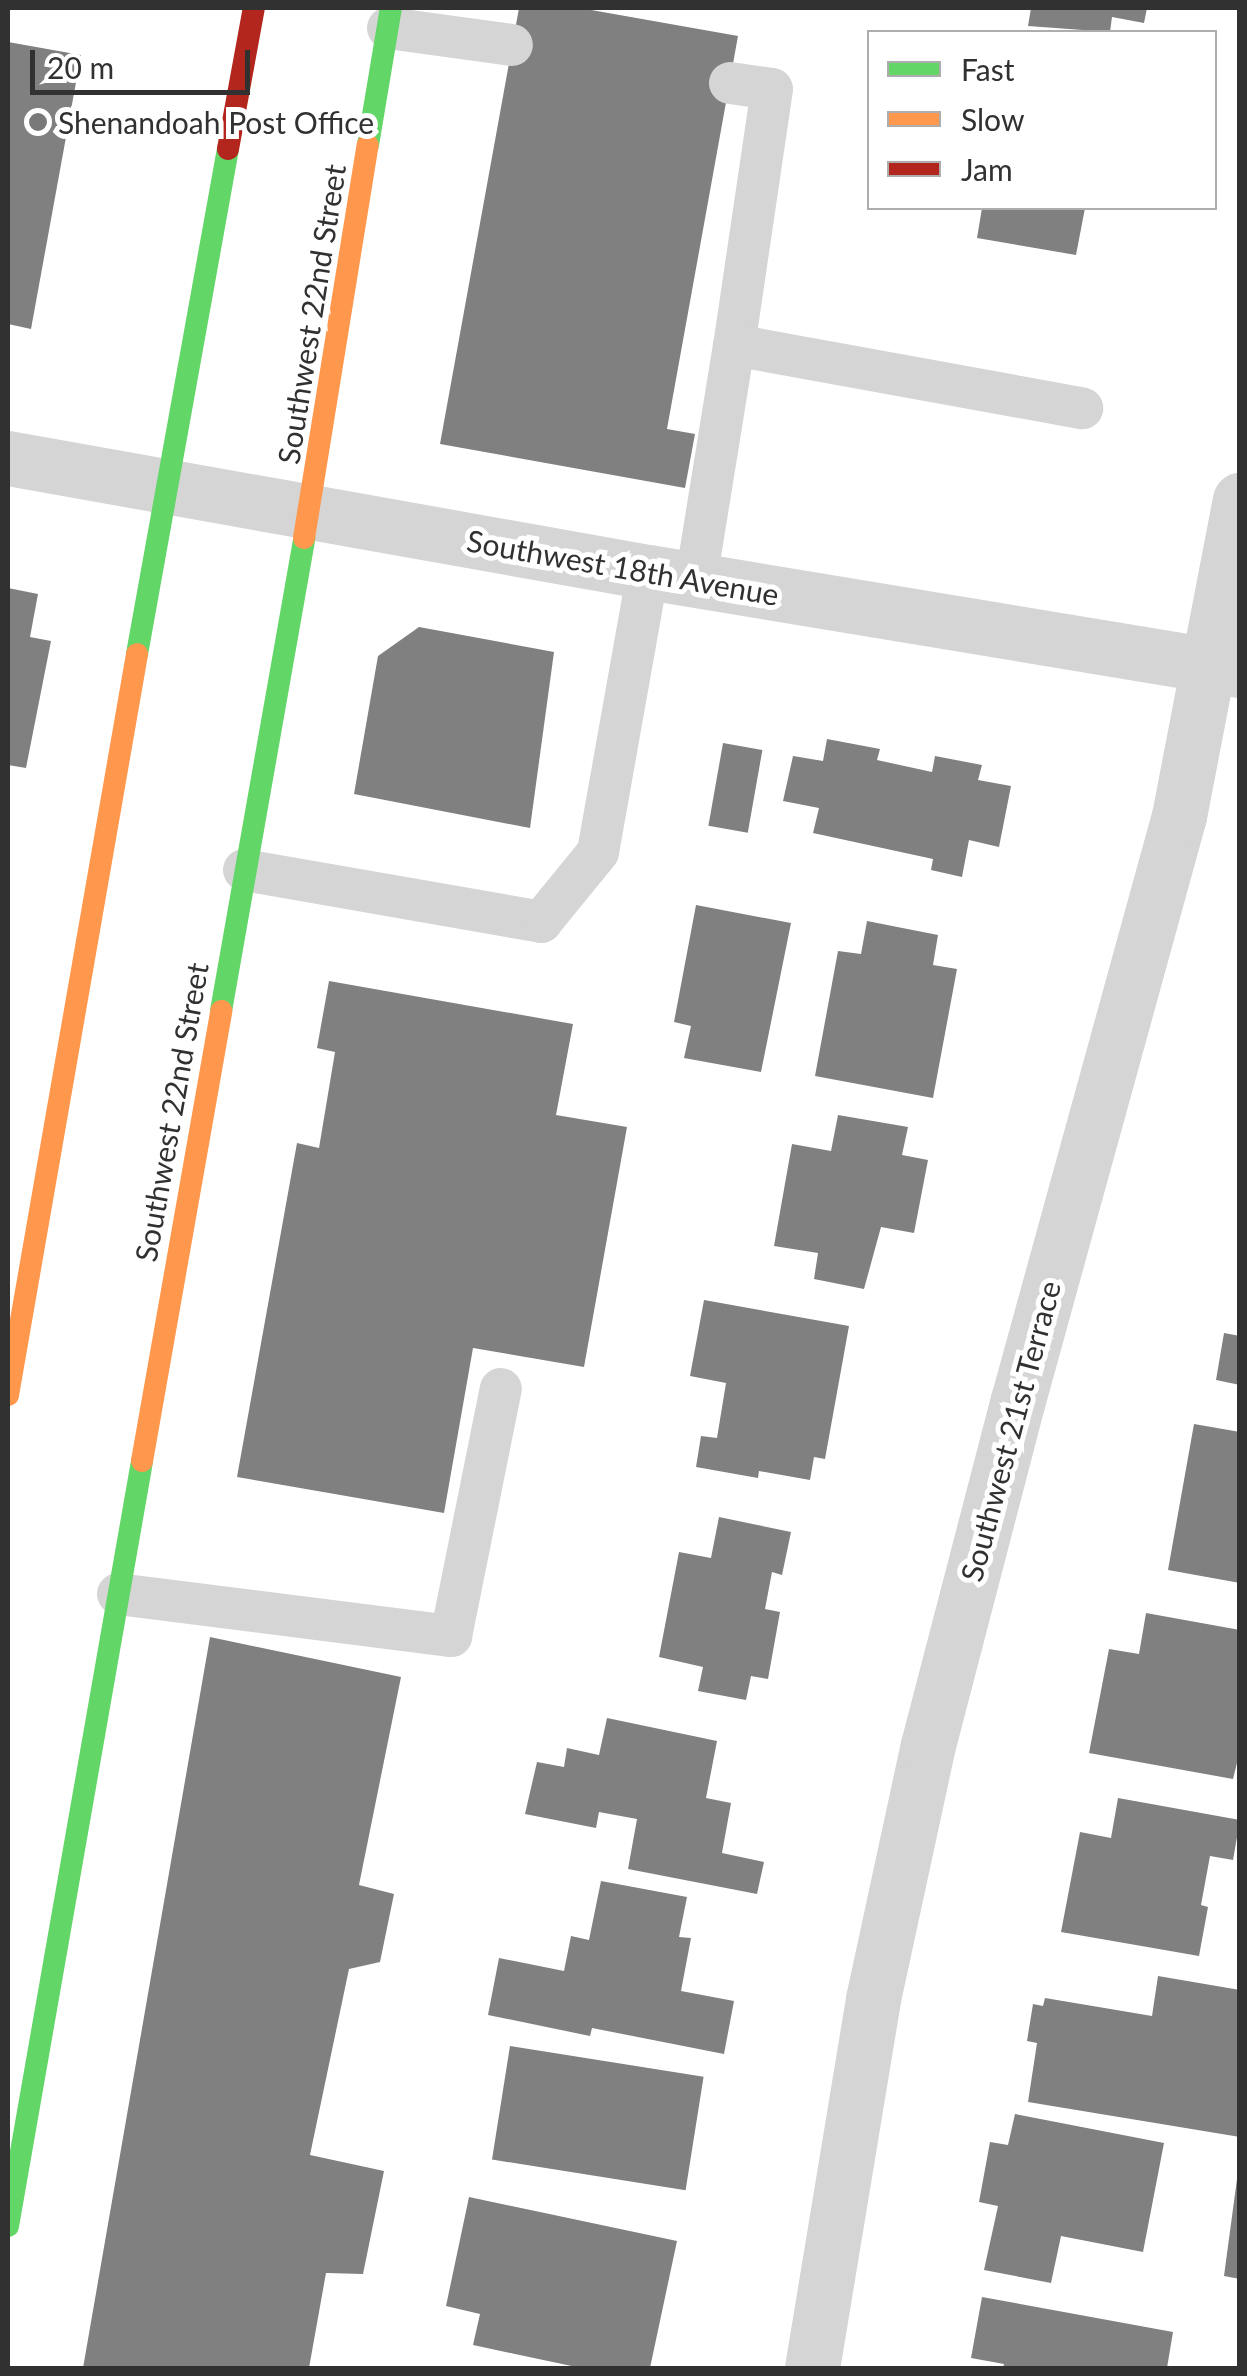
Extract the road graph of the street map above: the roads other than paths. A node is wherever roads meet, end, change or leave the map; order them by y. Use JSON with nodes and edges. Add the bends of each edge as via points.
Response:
{"nodes":[{"id":1,"x":254,"y":8,"type":"edge"},
{"id":2,"x":390,"y":18,"type":"edge"},
{"id":3,"x":512,"y":46,"type":"dead end"},
{"id":4,"x":730,"y":83,"type":"dead end"},
{"id":5,"x":734,"y":345,"type":"junction"},
{"id":6,"x":1082,"y":408,"type":"dead end"},
{"id":7,"x":8,"y":458,"type":"edge"},
{"id":8,"x":168,"y":487,"type":"junction"},
{"id":9,"x":1240,"y":500,"type":"edge"},
{"id":10,"x":308,"y":513,"type":"junction"},
{"id":11,"x":672,"y":576,"type":"junction"},
{"id":12,"x":1225,"y":667,"type":"edge"},
{"id":13,"x":244,"y":870,"type":"junction"},
{"id":14,"x":500,"y":1389,"type":"dead end"},
{"id":15,"x":8,"y":1395,"type":"edge"},
{"id":16,"x":118,"y":1594,"type":"junction"},
{"id":17,"x":8,"y":2226,"type":"edge"},
{"id":18,"x":812,"y":2368,"type":"edge"}],
"edges":[{"from":1,"to":8,"type":"main road"},
{"from":2,"to":3,"type":"lane"},
{"from":2,"to":10,"type":"main road","name":"Southwest 22nd Street"},
{"from":4,"to":5,"type":"lane","via":[[772,90]]},
{"from":5,"to":6,"type":"lane"},
{"from":5,"to":11,"type":"lane"},
{"from":7,"to":8,"type":"street","name":"Southwest 18th Avenue"},
{"from":8,"to":10,"type":"street","name":"Southwest 18th Avenue"},
{"from":8,"to":15,"type":"main road"},
{"from":9,"to":12,"type":"street","name":"Southwest 21st Terrace"},
{"from":10,"to":11,"type":"street","name":"Southwest 18th Avenue"},
{"from":10,"to":13,"type":"main road","name":"Southwest 22nd Street"},
{"from":11,"to":12,"type":"street","name":"Southwest 18th Avenue"},
{"from":11,"to":13,"type":"lane","via":[[598,852],[542,922]]},
{"from":12,"to":18,"type":"street","name":"Southwest 21st Terrace","via":[[928,1745],[873,2000]]},
{"from":13,"to":16,"type":"main road","name":"Southwest 22nd Street"},
{"from":14,"to":16,"type":"lane","via":[[450,1636]]},
{"from":16,"to":17,"type":"main road","name":"Southwest 22nd Street"}]}
